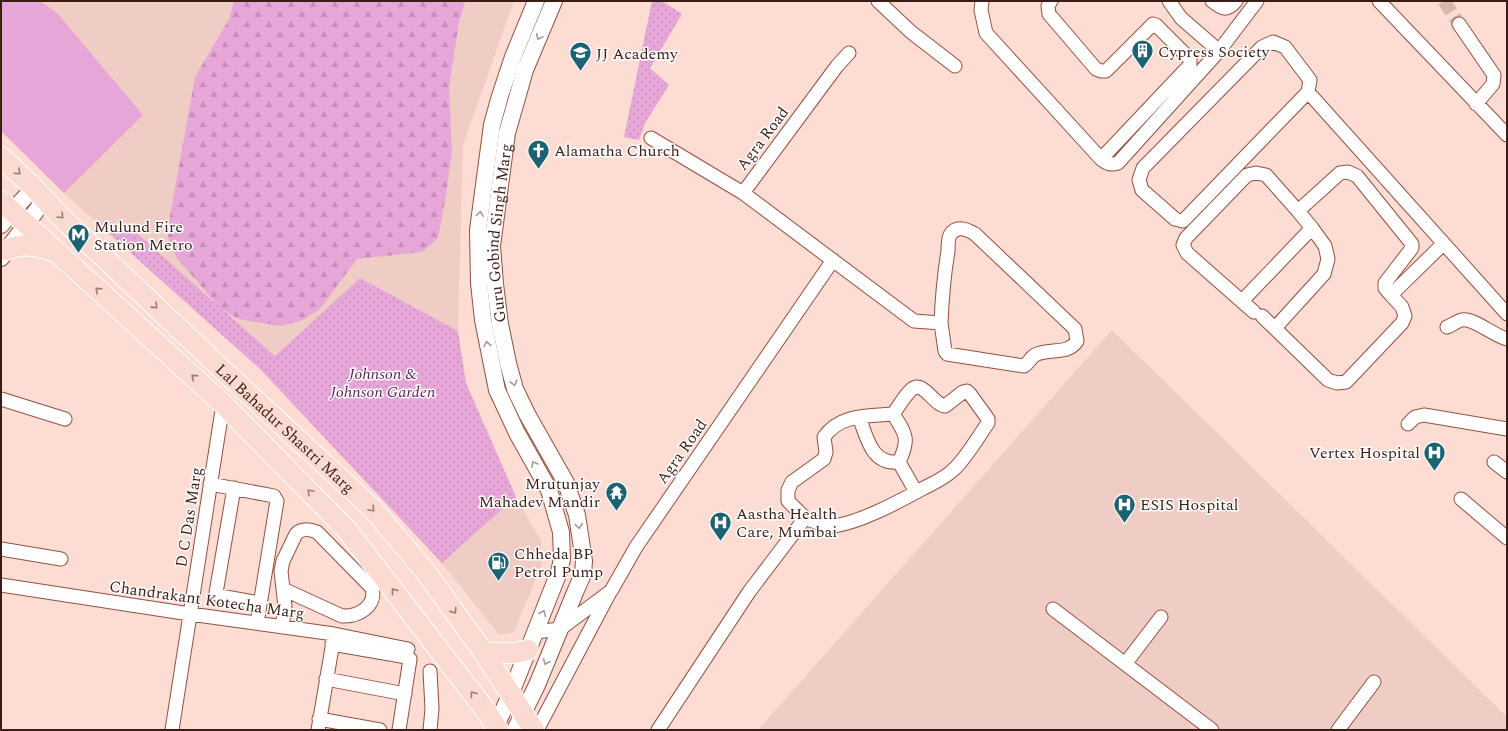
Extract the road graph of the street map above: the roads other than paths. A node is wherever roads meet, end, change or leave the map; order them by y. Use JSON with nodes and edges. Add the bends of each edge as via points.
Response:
{"nodes":[{"id":1,"x":536,"y":1,"type":"edge"},
{"id":2,"x":554,"y":1,"type":"edge"},
{"id":3,"x":878,"y":1,"type":"edge"},
{"id":4,"x":982,"y":1,"type":"edge"},
{"id":5,"x":1051,"y":1,"type":"edge"},
{"id":6,"x":1212,"y":1,"type":"edge"},
{"id":7,"x":1236,"y":1,"type":"edge"},
{"id":8,"x":1257,"y":1,"type":"edge"},
{"id":9,"x":1379,"y":1,"type":"edge"},
{"id":10,"x":1170,"y":2,"type":"edge"},
{"id":11,"x":1459,"y":24,"type":"tunnel mouth"},
{"id":12,"x":1219,"y":51,"type":"junction"},
{"id":13,"x":849,"y":53,"type":"dead end"},
{"id":14,"x":955,"y":66,"type":"dead end"},
{"id":15,"x":1308,"y":92,"type":"junction"},
{"id":16,"x":1476,"y":104,"type":"junction"},
{"id":17,"x":1507,"y":135,"type":"edge"},
{"id":18,"x":651,"y":138,"type":"dead end"},
{"id":19,"x":1,"y":157,"type":"edge"},
{"id":20,"x":1101,"y":160,"type":"junction"},
{"id":21,"x":39,"y":193,"type":"junction"},
{"id":22,"x":743,"y":193,"type":"junction"},
{"id":23,"x":1298,"y":211,"type":"junction"},
{"id":24,"x":5,"y":212,"type":"edge"},
{"id":25,"x":26,"y":224,"type":"junction"},
{"id":26,"x":1312,"y":228,"type":"junction"},
{"id":27,"x":1443,"y":244,"type":"junction"},
{"id":28,"x":57,"y":252,"type":"junction"},
{"id":29,"x":4,"y":254,"type":"edge"},
{"id":30,"x":833,"y":260,"type":"junction"},
{"id":31,"x":1391,"y":295,"type":"junction"},
{"id":32,"x":1242,"y":301,"type":"junction"},
{"id":33,"x":1507,"y":314,"type":"edge"},
{"id":34,"x":941,"y":323,"type":"junction"},
{"id":35,"x":1447,"y":327,"type":"dead end"},
{"id":36,"x":1275,"y":328,"type":"junction"},
{"id":37,"x":1507,"y":339,"type":"edge"},
{"id":38,"x":1,"y":399,"type":"edge"},
{"id":39,"x":223,"y":404,"type":"junction"},
{"id":40,"x":893,"y":414,"type":"junction"},
{"id":41,"x":859,"y":417,"type":"junction"},
{"id":42,"x":530,"y":418,"type":"junction"},
{"id":43,"x":65,"y":419,"type":"dead end"},
{"id":44,"x":1408,"y":424,"type":"dead end"},
{"id":45,"x":514,"y":428,"type":"junction"},
{"id":46,"x":1507,"y":429,"type":"edge"},
{"id":47,"x":898,"y":462,"type":"junction"},
{"id":48,"x":1494,"y":462,"type":"dead end"},
{"id":49,"x":1507,"y":472,"type":"edge"},
{"id":50,"x":210,"y":484,"type":"junction"},
{"id":51,"x":234,"y":488,"type":"junction"},
{"id":52,"x":916,"y":492,"type":"junction"},
{"id":53,"x":1461,"y":500,"type":"dead end"},
{"id":54,"x":805,"y":518,"type":"junction"},
{"id":55,"x":1507,"y":538,"type":"edge"},
{"id":56,"x":1,"y":549,"type":"edge"},
{"id":57,"x":61,"y":559,"type":"dead end"},
{"id":58,"x":1,"y":585,"type":"edge"},
{"id":59,"x":283,"y":589,"type":"junction"},
{"id":60,"x":610,"y":591,"type":"junction"},
{"id":61,"x":260,"y":603,"type":"junction"},
{"id":62,"x":1053,"y":609,"type":"dead end"},
{"id":63,"x":190,"y":614,"type":"junction"},
{"id":64,"x":1161,"y":617,"type":"dead end"},
{"id":65,"x":256,"y":623,"type":"junction"},
{"id":66,"x":282,"y":627,"type":"junction"},
{"id":67,"x":560,"y":629,"type":"junction"},
{"id":68,"x":333,"y":639,"type":"junction"},
{"id":69,"x":532,"y":641,"type":"junction"},
{"id":70,"x":408,"y":649,"type":"dead end"},
{"id":71,"x":484,"y":653,"type":"junction"},
{"id":72,"x":1125,"y":664,"type":"junction"},
{"id":73,"x":430,"y":671,"type":"dead end"},
{"id":74,"x":326,"y":680,"type":"junction"},
{"id":75,"x":1374,"y":682,"type":"dead end"},
{"id":76,"x":511,"y":693,"type":"junction"},
{"id":77,"x":405,"y":694,"type":"junction"},
{"id":78,"x":520,"y":721,"type":"edge"},
{"id":79,"x":318,"y":725,"type":"edge"},
{"id":80,"x":497,"y":728,"type":"edge"},
{"id":81,"x":172,"y":730,"type":"edge"},
{"id":82,"x":332,"y":730,"type":"edge"},
{"id":83,"x":380,"y":730,"type":"edge"},
{"id":84,"x":399,"y":730,"type":"edge"},
{"id":85,"x":430,"y":730,"type":"edge"},
{"id":86,"x":534,"y":730,"type":"edge"},
{"id":87,"x":537,"y":730,"type":"edge"},
{"id":88,"x":658,"y":730,"type":"edge"},
{"id":89,"x":1212,"y":730,"type":"edge"},
{"id":90,"x":1338,"y":730,"type":"edge"}],
"edges":[{"from":45,"to":1,"type":"street","name":"Guru Gobind Singh Marg","one_way":true,"via":[[496,390],[488,353],[483,320],[478,230],[492,125],[513,57]]},
{"from":2,"to":42,"type":"street","name":"Guru Gobind Singh Marg","one_way":true,"via":[[525,70],[507,133],[492,246],[500,324],[508,363],[515,389]]},
{"from":3,"to":14,"type":"street","via":[[911,32]]},
{"from":4,"to":20,"type":"street","via":[[981,10],[986,33]]},
{"from":5,"to":20,"type":"street","via":[[1048,14],[1101,72],[1106,71],[1153,24],[1190,59],[1190,65]]},
{"from":6,"to":7,"type":"street","via":[[1224,9],[1231,7]]},
{"from":8,"to":12,"type":"street"},
{"from":9,"to":16,"type":"street"},
{"from":10,"to":12,"type":"street","via":[[1181,18]]},
{"from":11,"to":16,"type":"street","via":[[1494,75],[1493,84]]},
{"from":12,"to":20,"type":"street","via":[[1118,163],[1113,165]]},
{"from":13,"to":22,"type":"street","name":"Agra Road"},
{"from":15,"to":15,"type":"street","via":[[1183,221],[1175,218],[1142,190],[1140,180],[1143,168],[1262,47],[1273,42],[1285,47],[1310,80]]},
{"from":15,"to":27,"type":"street"},
{"from":16,"to":17,"type":"street"},
{"from":18,"to":22,"type":"street"},
{"from":19,"to":21,"type":"main road","name":"Lal Bahadur Shastri Marg","one_way":true},
{"from":21,"to":24,"type":"street"},
{"from":21,"to":25,"type":"street"},
{"from":21,"to":71,"type":"main road","name":"Lal Bahadur Shastri Marg","one_way":true,"via":[[228,376],[372,508],[426,571]]},
{"from":22,"to":30,"type":"street","name":"Agra Road"},
{"from":23,"to":26,"type":"street"},
{"from":23,"to":31,"type":"street","via":[[1340,173],[1348,172],[1357,176],[1412,244],[1412,248],[1384,283]]},
{"from":23,"to":32,"type":"street","via":[[1266,175],[1247,175],[1186,238],[1183,245],[1187,253]]},
{"from":24,"to":25,"type":"main road","name":"Lal Bahadur Shastri Marg"},
{"from":25,"to":28,"type":"main road","name":"Lal Bahadur Shastri Marg"},
{"from":25,"to":29,"type":"street"},
{"from":26,"to":32,"type":"street"},
{"from":26,"to":36,"type":"street","via":[[1325,246],[1328,259],[1324,274]]},
{"from":27,"to":31,"type":"street"},
{"from":27,"to":33,"type":"street"},
{"from":28,"to":29,"type":"main road","via":[[26,245],[15,246]]},
{"from":39,"to":28,"type":"main road","name":"Lal Bahadur Shastri Marg","one_way":true},
{"from":30,"to":34,"type":"street","name":"Agra Road","via":[[914,321]]},
{"from":30,"to":60,"type":"street","name":"Agra Road","via":[[636,547]]},
{"from":31,"to":36,"type":"street","via":[[1402,307],[1405,316],[1402,323],[1346,382],[1328,380]]},
{"from":32,"to":36,"type":"street"},
{"from":34,"to":34,"type":"street","via":[[943,278],[950,235],[962,228],[975,234],[1075,329],[1077,341],[1067,349],[1036,354],[1024,366],[947,354]]},
{"from":35,"to":37,"type":"street","via":[[1462,320],[1470,321]]},
{"from":38,"to":43,"type":"street"},
{"from":39,"to":50,"type":"street","name":"D C Das Marg"},
{"from":80,"to":39,"type":"main road","name":"Lal Bahadur Shastri Marg","one_way":true,"via":[[347,530]]},
{"from":40,"to":41,"type":"street"},
{"from":40,"to":47,"type":"street","via":[[905,432],[906,442]]},
{"from":40,"to":52,"type":"street","via":[[913,388],[918,386],[940,406],[967,391],[988,420],[955,469]]},
{"from":41,"to":47,"type":"street","via":[[872,450],[877,456],[891,463]]},
{"from":41,"to":54,"type":"street","via":[[844,420],[826,434],[824,460],[792,482],[788,490],[788,501]]},
{"from":42,"to":45,"type":"street"},
{"from":42,"to":67,"type":"street","name":"Guru Gobind Singh Marg","one_way":true,"via":[[566,483],[577,515],[584,561],[582,574]]},
{"from":44,"to":46,"type":"street","via":[[1415,417],[1424,415]]},
{"from":69,"to":45,"type":"street","name":"Guru Gobind Singh Marg","one_way":true,"via":[[559,572],[562,559],[561,532],[549,490]]},
{"from":47,"to":52,"type":"street"},
{"from":48,"to":49,"type":"street"},
{"from":50,"to":51,"type":"street"},
{"from":50,"to":63,"type":"street","name":"D C Das Marg"},
{"from":51,"to":61,"type":"street","via":[[274,496],[277,501]]},
{"from":51,"to":61,"type":"street","via":[[216,593],[220,596]]},
{"from":52,"to":54,"type":"street","via":[[890,506],[834,526]]},
{"from":53,"to":55,"type":"street"},
{"from":54,"to":88,"type":"street","via":[[749,592]]},
{"from":56,"to":57,"type":"street"},
{"from":58,"to":63,"type":"street","name":"Chandrakant Kotecha Marg"},
{"from":59,"to":59,"type":"street","via":[[283,561],[296,534],[307,530],[317,532],[372,588],[373,593],[369,606],[359,614],[342,616]]},
{"from":59,"to":66,"type":"street","via":[[285,613]]},
{"from":60,"to":67,"type":"street","name":"Agra Road"},
{"from":60,"to":87,"type":"street"},
{"from":61,"to":65,"type":"street"},
{"from":62,"to":72,"type":"street"},
{"from":63,"to":65,"type":"street","name":"Chandrakant Kotecha Marg"},
{"from":63,"to":81,"type":"street","name":"D C Das Marg"},
{"from":64,"to":72,"type":"street"},
{"from":65,"to":66,"type":"street","name":"Chandrakant Kotecha Marg"},
{"from":66,"to":68,"type":"street","name":"Chandrakant Kotecha Marg"},
{"from":67,"to":69,"type":"street"},
{"from":67,"to":78,"type":"street","name":"Guru Gobind Singh Marg","one_way":true},
{"from":68,"to":70,"type":"street","name":"Chandrakant Kotecha Marg"},
{"from":68,"to":74,"type":"street"},
{"from":68,"to":77,"type":"street","via":[[408,657],[410,662]]},
{"from":69,"to":71,"type":"main road","via":[[515,653]]},
{"from":69,"to":76,"type":"street","name":"Guru Gobind Singh Marg"},
{"from":71,"to":76,"type":"main road","name":"Lal Bahadur Shastri Marg"},
{"from":72,"to":89,"type":"street"},
{"from":73,"to":85,"type":"street"},
{"from":74,"to":77,"type":"street"},
{"from":74,"to":79,"type":"street"},
{"from":75,"to":90,"type":"street"},
{"from":76,"to":78,"type":"main road","name":"Lal Bahadur Shastri Marg"},
{"from":76,"to":80,"type":"street","name":"Guru Gobind Singh Marg"},
{"from":77,"to":84,"type":"street"},
{"from":78,"to":86,"type":"main road","name":"Lal Bahadur Shastri Marg"},
{"from":79,"to":82,"type":"street"},
{"from":79,"to":83,"type":"street"}]}
